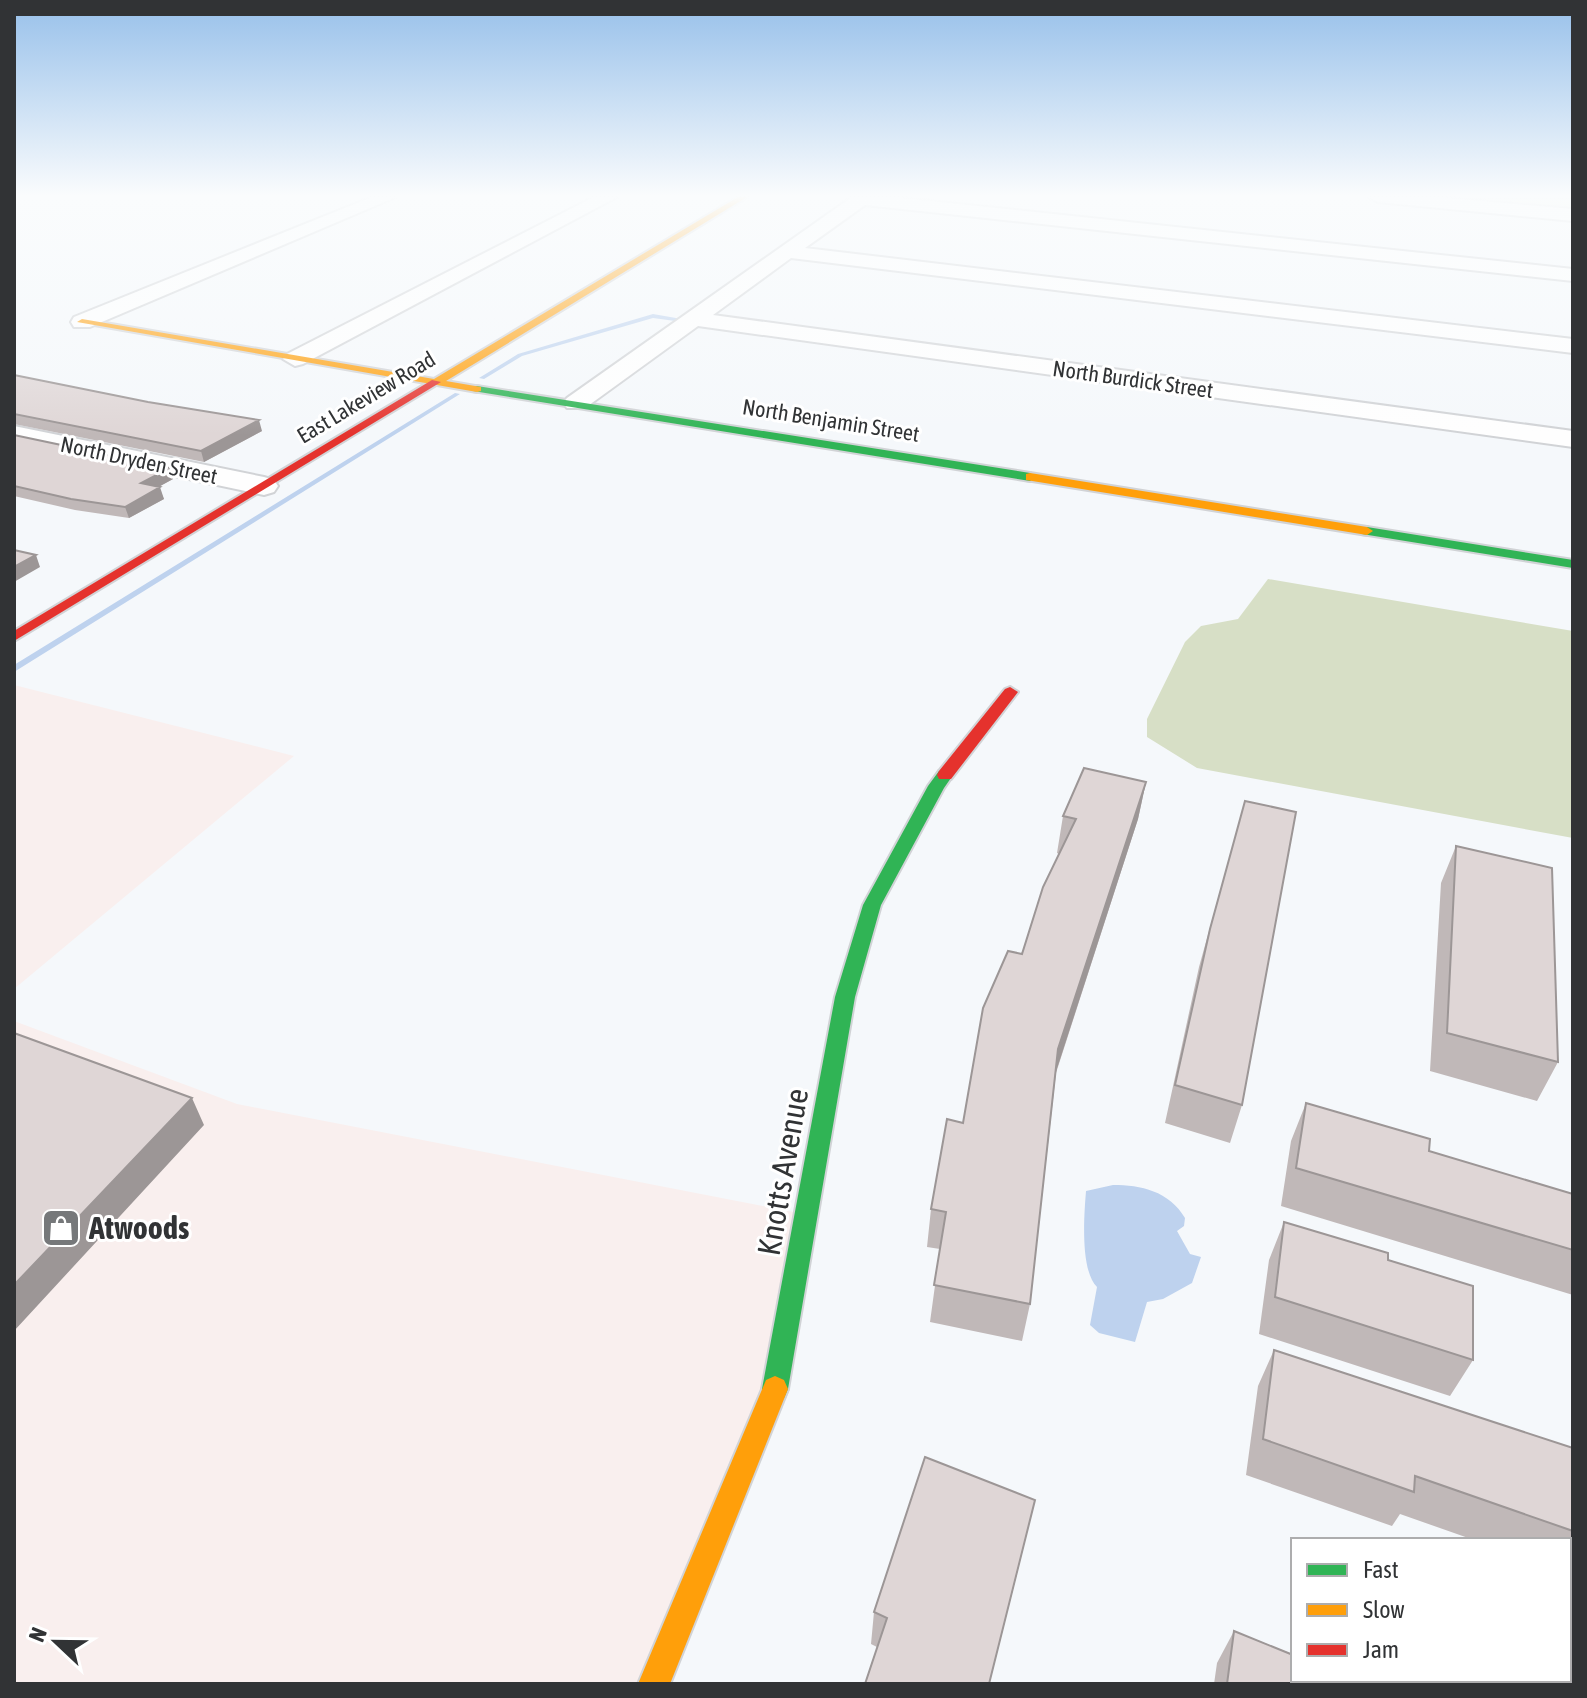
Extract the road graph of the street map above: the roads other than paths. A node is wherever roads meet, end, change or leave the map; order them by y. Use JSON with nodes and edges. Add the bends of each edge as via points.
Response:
{"nodes":[{"id":1,"x":194,"y":276,"type":"edge"},
{"id":2,"x":455,"y":276,"type":"edge"},
{"id":3,"x":612,"y":276,"type":"edge"},
{"id":4,"x":753,"y":276,"type":"edge"},
{"id":5,"x":990,"y":276,"type":"edge"},
{"id":6,"x":693,"y":319,"type":"junction"},
{"id":7,"x":82,"y":322,"type":"joint"},
{"id":8,"x":1573,"y":346,"type":"edge"},
{"id":9,"x":295,"y":359,"type":"junction"},
{"id":10,"x":436,"y":383,"type":"junction"},
{"id":11,"x":576,"y":403,"type":"junction"},
{"id":12,"x":14,"y":434,"type":"edge"},
{"id":13,"x":1573,"y":439,"type":"edge"},
{"id":14,"x":264,"y":486,"type":"junction"},
{"id":15,"x":1573,"y":564,"type":"edge"},
{"id":16,"x":19,"y":630,"type":"edge"},
{"id":17,"x":1010,"y":692,"type":"dead end"},
{"id":18,"x":654,"y":1684,"type":"edge"}],
"edges":[{"from":1,"to":7,"type":"street"},
{"from":2,"to":9,"type":"street"},
{"from":3,"to":10,"type":"street","name":"East Lakeview Road"},
{"from":4,"to":6,"type":"street"},
{"from":5,"to":8,"type":"street"},
{"from":6,"to":11,"type":"street"},
{"from":6,"to":13,"type":"street","name":"North Burdick Street"},
{"from":7,"to":9,"type":"street","name":"North Benjamin Street"},
{"from":9,"to":10,"type":"street","name":"North Benjamin Street"},
{"from":10,"to":11,"type":"street","name":"North Benjamin Street"},
{"from":10,"to":14,"type":"street","name":"East Lakeview Road"},
{"from":11,"to":15,"type":"street","name":"North Benjamin Street"},
{"from":12,"to":14,"type":"street","name":"North Dryden Street"},
{"from":14,"to":16,"type":"street","name":"East Lakeview Road"},
{"from":17,"to":18,"type":"street","name":"Knotts Avenue","via":[[936,786],[872,905],[845,997],[774,1395]]}]}
